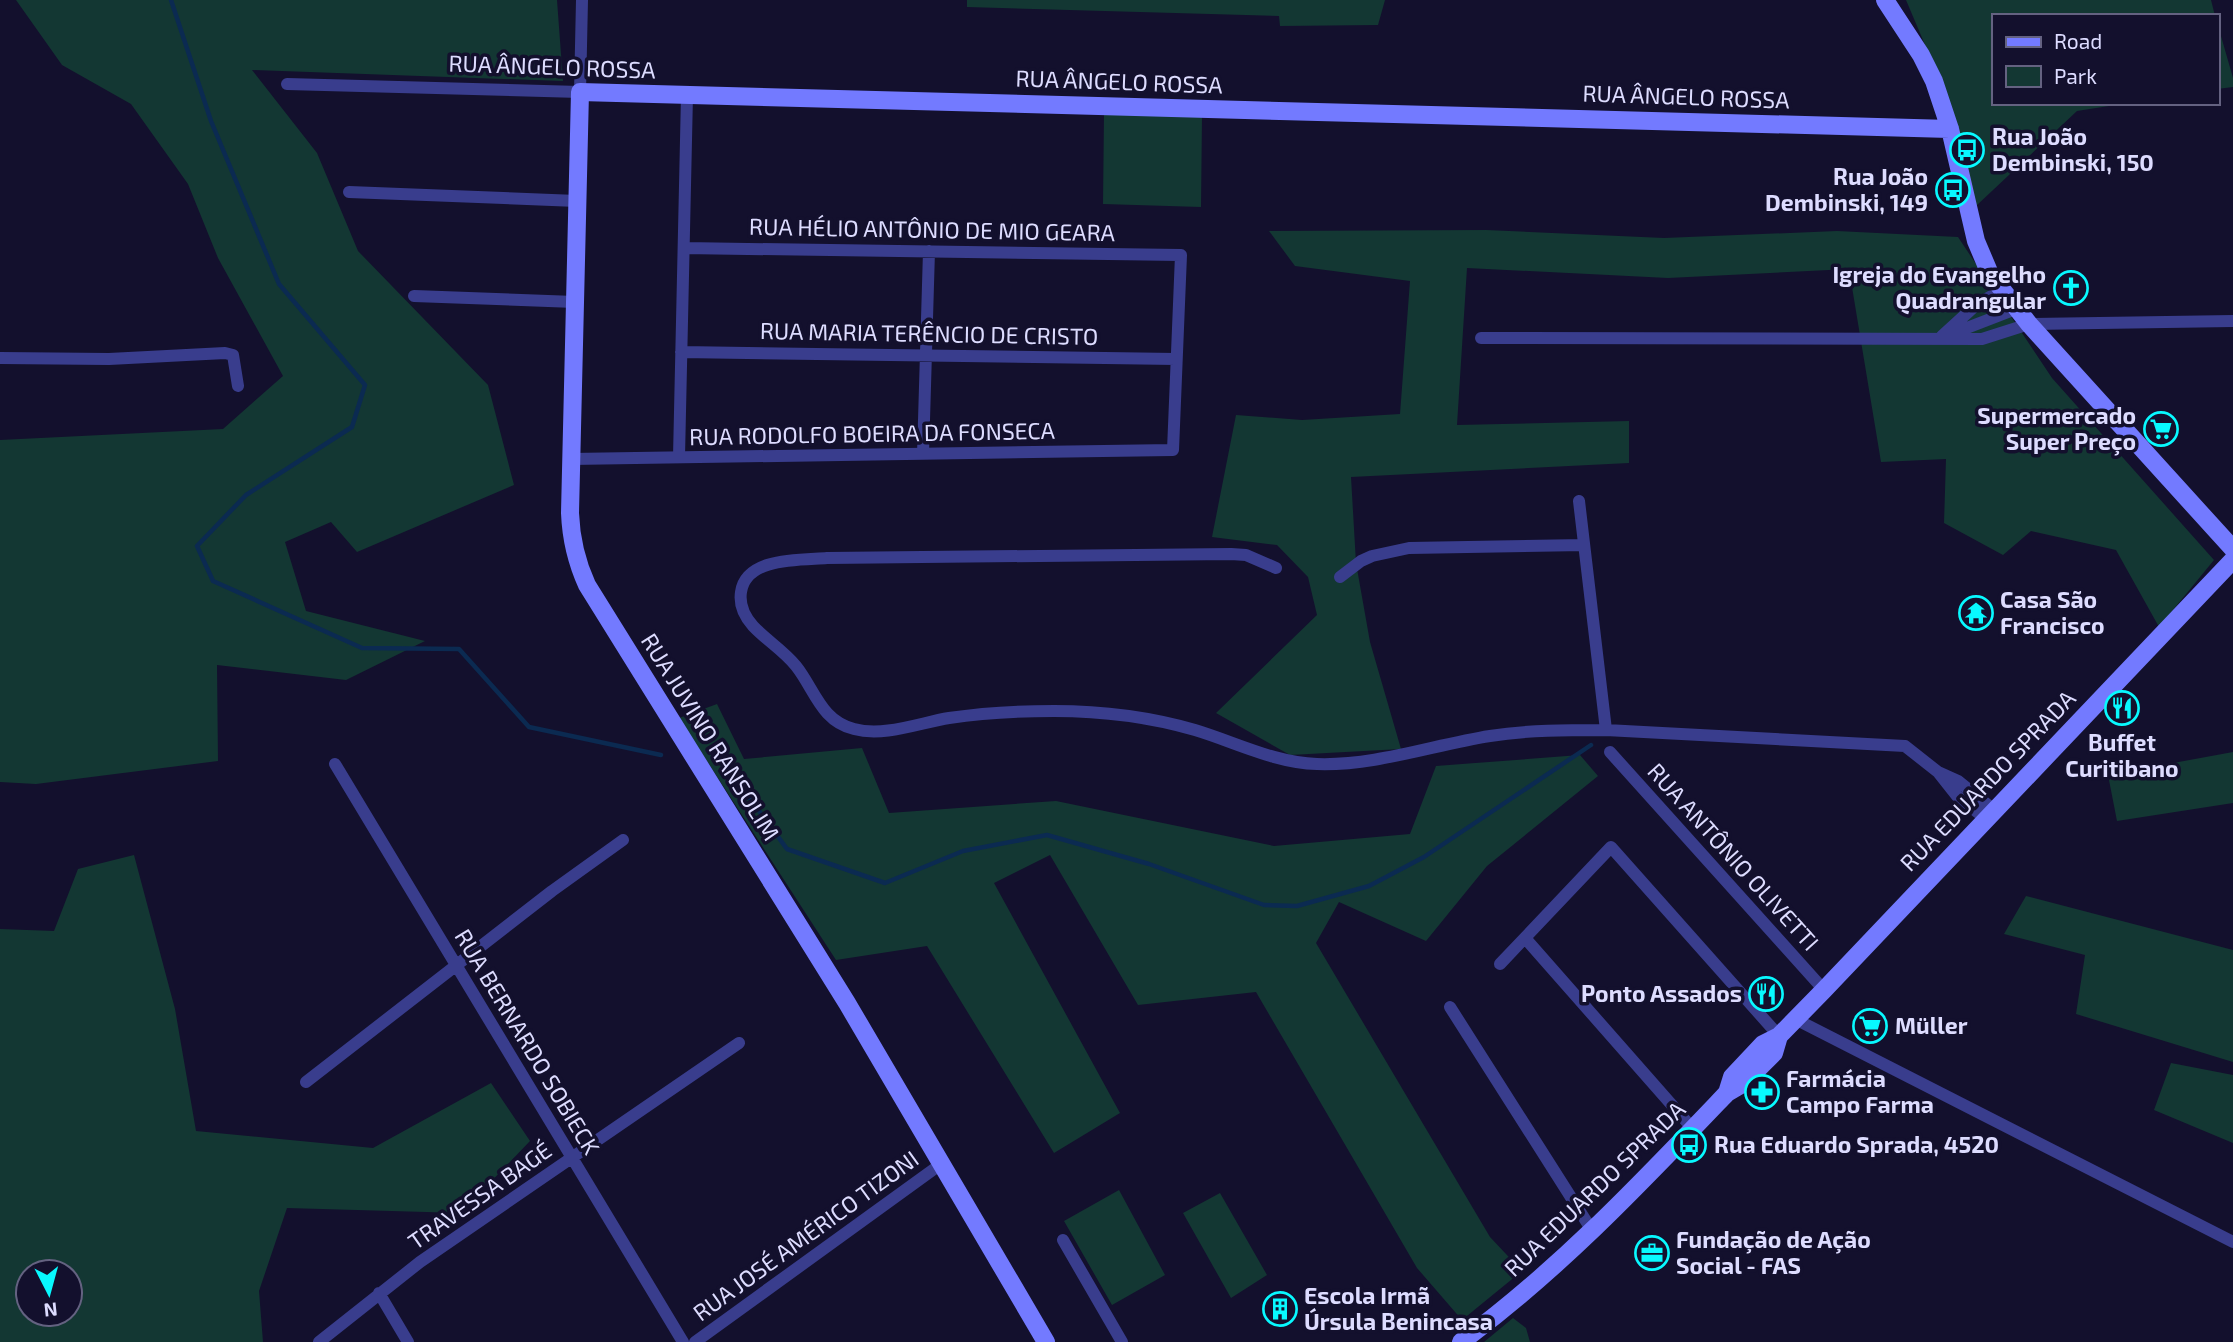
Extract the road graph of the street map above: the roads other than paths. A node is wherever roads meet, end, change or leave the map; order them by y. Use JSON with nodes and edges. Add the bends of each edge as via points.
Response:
{"nodes":[{"id":1,"x":582,"y":0,"type":"edge"},
{"id":2,"x":1885,"y":0,"type":"edge"},
{"id":3,"x":287,"y":84,"type":"dead end"},
{"id":4,"x":580,"y":92,"type":"junction"},
{"id":5,"x":687,"y":95,"type":"junction"},
{"id":6,"x":1950,"y":129,"type":"junction"},
{"id":7,"x":349,"y":192,"type":"dead end"},
{"id":8,"x":577,"y":201,"type":"junction"},
{"id":9,"x":684,"y":248,"type":"junction"},
{"id":10,"x":929,"y":251,"type":"junction"},
{"id":11,"x":2002,"y":290,"type":"junction"},
{"id":12,"x":414,"y":296,"type":"dead end"},
{"id":13,"x":575,"y":302,"type":"junction"},
{"id":14,"x":2016,"y":309,"type":"junction"},
{"id":15,"x":2233,"y":321,"type":"edge"},
{"id":16,"x":2029,"y":324,"type":"junction"},
{"id":17,"x":1481,"y":338,"type":"dead end"},
{"id":18,"x":1939,"y":338,"type":"junction"},
{"id":19,"x":681,"y":352,"type":"junction"},
{"id":20,"x":926,"y":355,"type":"junction"},
{"id":21,"x":0,"y":358,"type":"edge"},
{"id":22,"x":1176,"y":359,"type":"junction"},
{"id":23,"x":238,"y":386,"type":"dead end"},
{"id":24,"x":923,"y":454,"type":"junction"},
{"id":25,"x":679,"y":457,"type":"junction"},
{"id":26,"x":571,"y":459,"type":"junction"},
{"id":27,"x":1578,"y":501,"type":"dead end"},
{"id":28,"x":1584,"y":545,"type":"junction"},
{"id":29,"x":2233,"y":549,"type":"edge"},
{"id":30,"x":2233,"y":560,"type":"edge"},
{"id":31,"x":1276,"y":568,"type":"dead end"},
{"id":32,"x":1340,"y":578,"type":"dead end"},
{"id":33,"x":1606,"y":730,"type":"junction"},
{"id":34,"x":1610,"y":752,"type":"dead end"},
{"id":35,"x":335,"y":765,"type":"dead end"},
{"id":36,"x":1990,"y":815,"type":"junction"},
{"id":37,"x":623,"y":841,"type":"dead end"},
{"id":38,"x":1525,"y":938,"type":"junction"},
{"id":39,"x":1500,"y":964,"type":"dead end"},
{"id":40,"x":456,"y":966,"type":"junction"},
{"id":41,"x":1824,"y":990,"type":"junction"},
{"id":42,"x":1450,"y":1007,"type":"dead end"},
{"id":43,"x":1795,"y":1019,"type":"junction"},
{"id":44,"x":1779,"y":1036,"type":"junction"},
{"id":45,"x":739,"y":1044,"type":"dead end"},
{"id":46,"x":306,"y":1082,"type":"dead end"},
{"id":47,"x":1693,"y":1129,"type":"junction"},
{"id":48,"x":572,"y":1158,"type":"junction"},
{"id":49,"x":941,"y":1164,"type":"junction"},
{"id":50,"x":1593,"y":1232,"type":"junction"},
{"id":51,"x":1063,"y":1240,"type":"dead end"},
{"id":52,"x":2233,"y":1242,"type":"edge"},
{"id":53,"x":379,"y":1293,"type":"junction"},
{"id":54,"x":319,"y":1342,"type":"edge"},
{"id":55,"x":408,"y":1342,"type":"edge"},
{"id":56,"x":683,"y":1342,"type":"edge"},
{"id":57,"x":695,"y":1342,"type":"edge"},
{"id":58,"x":1046,"y":1342,"type":"edge"},
{"id":59,"x":1122,"y":1342,"type":"edge"},
{"id":60,"x":1461,"y":1342,"type":"edge"}],
"edges":[{"from":1,"to":4,"type":"street"},
{"from":2,"to":6,"type":"street","via":[[1921,55]]},
{"from":3,"to":4,"type":"street","name":"RUA ÂNGELO ROSSA"},
{"from":4,"to":5,"type":"street","name":"RUA ÂNGELO ROSSA"},
{"from":4,"to":8,"type":"street","name":"RUA JUVINO RANSOLIM"},
{"from":5,"to":6,"type":"street","name":"RUA ÂNGELO ROSSA"},
{"from":5,"to":9,"type":"street"},
{"from":6,"to":11,"type":"street","via":[[1976,241]]},
{"from":7,"to":8,"type":"street"},
{"from":8,"to":13,"type":"street","name":"RUA JUVINO RANSOLIM"},
{"from":9,"to":10,"type":"street","name":"RUA HÉLIO ANTÔNIO DE MIO GEARA"},
{"from":9,"to":19,"type":"street"},
{"from":10,"to":20,"type":"street"},
{"from":10,"to":22,"type":"street","name":"RUA HÉLIO ANTÔNIO DE MIO GEARA","via":[[1181,255]]},
{"from":11,"to":14,"type":"street"},
{"from":11,"to":18,"type":"street","via":[[1976,305]]},
{"from":12,"to":13,"type":"street"},
{"from":13,"to":26,"type":"street","name":"RUA JUVINO RANSOLIM"},
{"from":14,"to":16,"type":"street"},
{"from":14,"to":18,"type":"street"},
{"from":15,"to":16,"type":"street"},
{"from":16,"to":18,"type":"street","via":[[1982,339]]},
{"from":16,"to":29,"type":"street"},
{"from":17,"to":18,"type":"street"},
{"from":19,"to":20,"type":"street","name":"RUA MARIA TERÊNCIO DE CRISTO"},
{"from":19,"to":25,"type":"street"},
{"from":20,"to":22,"type":"street","name":"RUA MARIA TERÊNCIO DE CRISTO"},
{"from":20,"to":24,"type":"street"},
{"from":21,"to":23,"type":"street","via":[[225,353],[233,355]]},
{"from":22,"to":24,"type":"street","name":"RUA RODOLFO BOEIRA DA FONSECA","via":[[1173,450]]},
{"from":24,"to":25,"type":"street","name":"RUA RODOLFO BOEIRA DA FONSECA"},
{"from":25,"to":26,"type":"street","name":"RUA RODOLFO BOEIRA DA FONSECA"},
{"from":26,"to":49,"type":"street","name":"RUA JUVINO RANSOLIM","via":[[571,531],[587,585],[847,1003]]},
{"from":27,"to":28,"type":"street"},
{"from":28,"to":32,"type":"street","via":[[1409,548],[1360,561]]},
{"from":28,"to":33,"type":"street"},
{"from":30,"to":36,"type":"street","name":"RUA EDUARDO SPRADA"},
{"from":31,"to":33,"type":"street","via":[[1246,555],[1231,554],[827,558],[760,568],[742,586],[740,599],[752,625],[796,666],[826,714],[867,732],[984,714],[1090,712],[1166,723],[1279,758],[1317,764],[1363,761],[1490,736]]},
{"from":33,"to":36,"type":"street","via":[[1905,746],[1938,772],[1950,789]]},
{"from":34,"to":41,"type":"street","name":"RUA ANTÔNIO OLIVETTI"},
{"from":35,"to":40,"type":"street","name":"RUA BERNARDO SOBIECK"},
{"from":36,"to":41,"type":"street","name":"RUA EDUARDO SPRADA"},
{"from":37,"to":40,"type":"street"},
{"from":38,"to":39,"type":"street"},
{"from":38,"to":44,"type":"street","via":[[1611,848]]},
{"from":38,"to":47,"type":"street"},
{"from":40,"to":46,"type":"street"},
{"from":40,"to":48,"type":"street","name":"RUA BERNARDO SOBIECK"},
{"from":41,"to":43,"type":"street","name":"RUA EDUARDO SPRADA"},
{"from":42,"to":50,"type":"street"},
{"from":43,"to":44,"type":"street","name":"RUA EDUARDO SPRADA"},
{"from":43,"to":52,"type":"street"},
{"from":44,"to":47,"type":"street","name":"RUA EDUARDO SPRADA","via":[[1763,1044],[1732,1077],[1727,1093]]},
{"from":45,"to":48,"type":"street","name":"TRAVESSA BAGÉ"},
{"from":47,"to":50,"type":"street","name":"RUA EDUARDO SPRADA"},
{"from":48,"to":53,"type":"street","name":"TRAVESSA BAGÉ"},
{"from":48,"to":56,"type":"street","name":"RUA BERNARDO SOBIECK"},
{"from":49,"to":57,"type":"street","name":"RUA JOSÉ AMÉRICO TIZONI"},
{"from":49,"to":58,"type":"street","name":"RUA JUVINO RANSOLIM"},
{"from":50,"to":60,"type":"street","name":"RUA EDUARDO SPRADA"},
{"from":51,"to":59,"type":"street"},
{"from":53,"to":54,"type":"street","name":"TRAVESSA BAGÉ"},
{"from":53,"to":55,"type":"street"}]}
